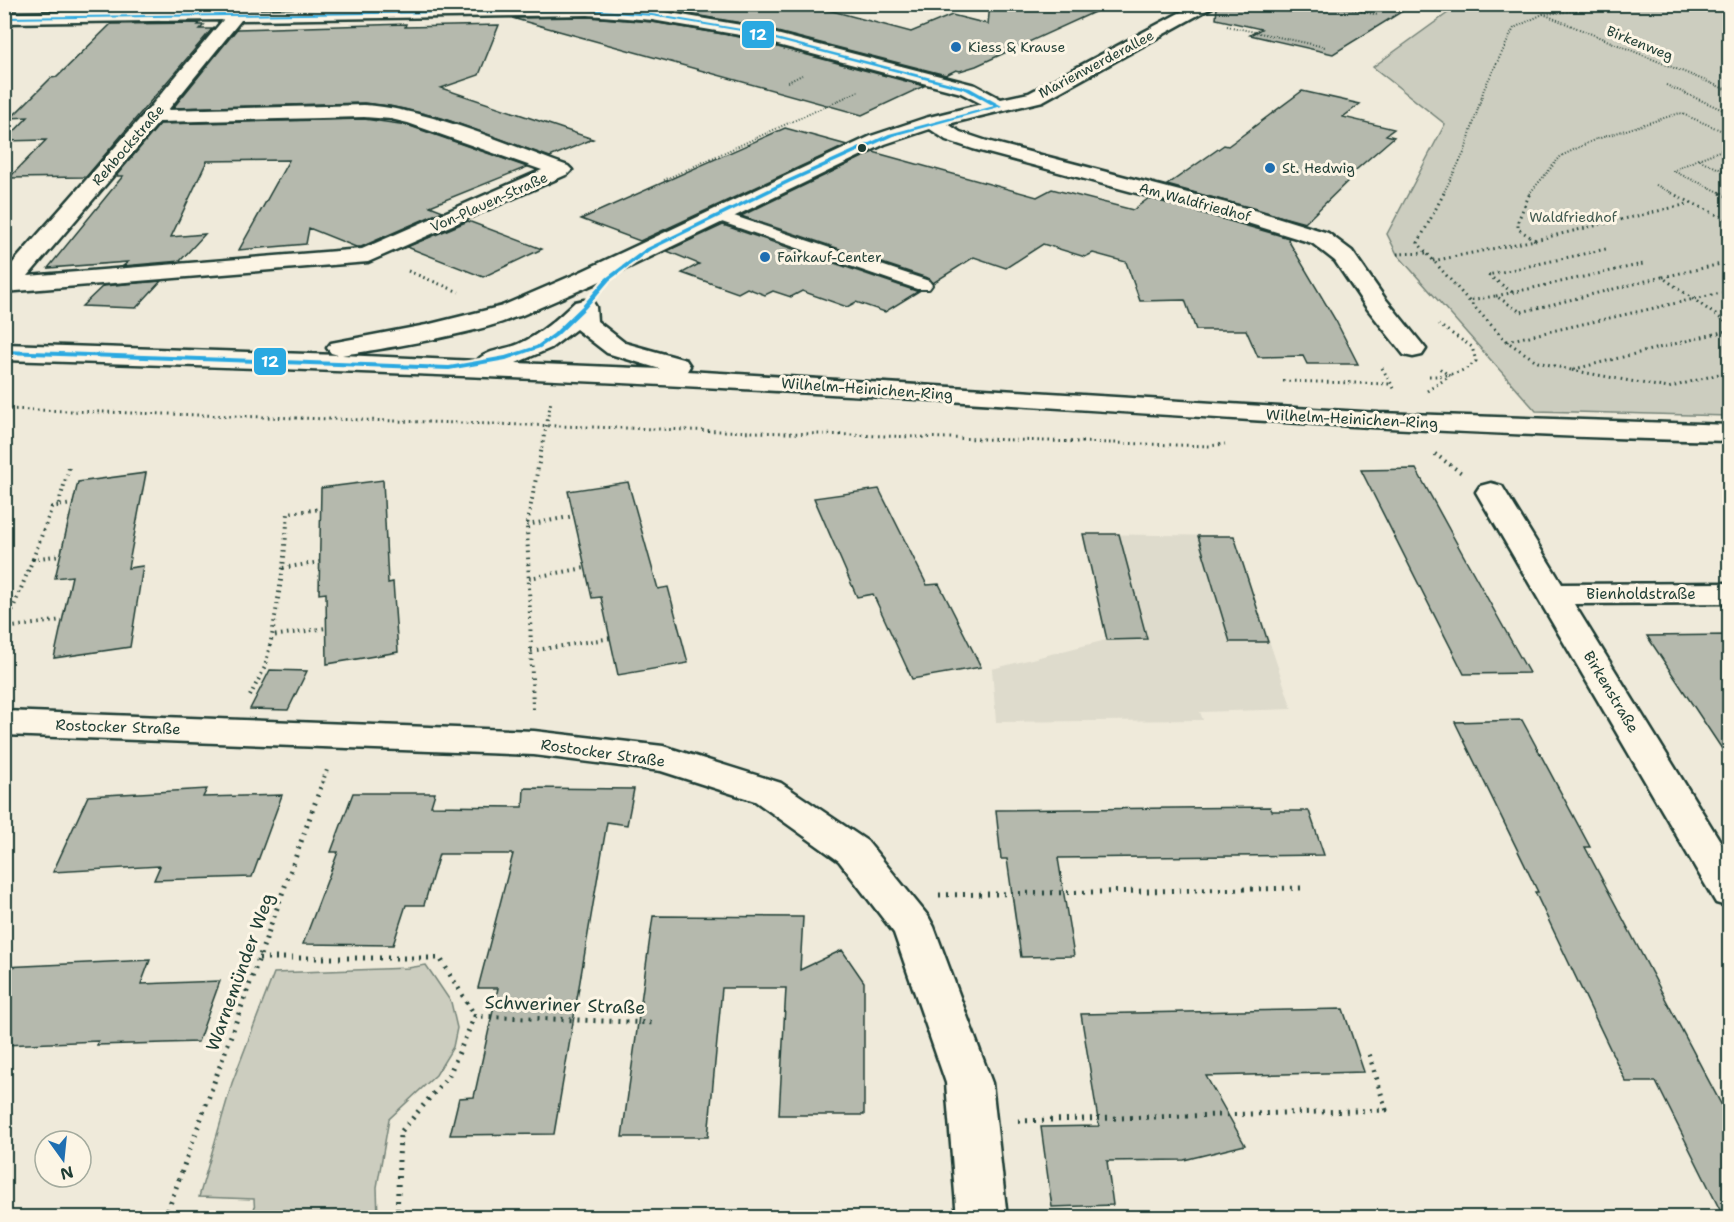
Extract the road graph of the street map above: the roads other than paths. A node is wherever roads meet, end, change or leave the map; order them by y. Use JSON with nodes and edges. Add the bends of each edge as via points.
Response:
{"nodes":[{"id":1,"x":1210,"y":4,"type":"edge"},
{"id":2,"x":591,"y":7,"type":"edge"},
{"id":3,"x":241,"y":9,"type":"edge"},
{"id":4,"x":4,"y":18,"type":"edge"},
{"id":5,"x":999,"y":105,"type":"junction"},
{"id":6,"x":153,"y":116,"type":"junction"},
{"id":7,"x":932,"y":122,"type":"junction"},
{"id":8,"x":719,"y":216,"type":"junction"},
{"id":9,"x":647,"y":250,"type":"junction"},
{"id":10,"x":6,"y":285,"type":"edge"},
{"id":11,"x":923,"y":285,"type":"dead end"},
{"id":12,"x":584,"y":307,"type":"junction"},
{"id":13,"x":511,"y":311,"type":"junction"},
{"id":14,"x":1413,"y":349,"type":"dead end"},
{"id":15,"x":4,"y":352,"type":"edge"},
{"id":16,"x":219,"y":358,"type":"junction"},
{"id":17,"x":515,"y":365,"type":"junction"},
{"id":18,"x":743,"y":381,"type":"junction"},
{"id":19,"x":1730,"y":433,"type":"edge"},
{"id":20,"x":1491,"y":492,"type":"road end"},
{"id":21,"x":1730,"y":593,"type":"edge"},
{"id":22,"x":1552,"y":594,"type":"junction"},
{"id":23,"x":4,"y":723,"type":"edge"},
{"id":24,"x":1730,"y":892,"type":"edge"},
{"id":25,"x":982,"y":1218,"type":"edge"}],
"edges":[{"from":1,"to":5,"type":"street","name":"Marienwerderallee","via":[[1036,97]]},
{"from":2,"to":3,"type":"street"},
{"from":2,"to":5,"type":"street","via":[[741,30],[968,89]]},
{"from":3,"to":4,"type":"street"},
{"from":3,"to":6,"type":"street","name":"Rehbockstraße"},
{"from":5,"to":7,"type":"street","name":"Marienwerderallee"},
{"from":6,"to":10,"type":"street","name":"Rehbockstraße"},
{"from":6,"to":10,"type":"street","name":"Von-Plauen-Straße","via":[[391,113],[561,170],[368,255]]},
{"from":7,"to":8,"type":"street","name":"Marienwerderallee","via":[[878,140]]},
{"from":7,"to":14,"type":"street","name":"Am Waldfriedhof","via":[[953,136],[980,145],[1320,238],[1344,256]]},
{"from":8,"to":9,"type":"street","name":"Marienwerderallee"},
{"from":8,"to":11,"type":"lane"},
{"from":9,"to":12,"type":"street","name":"Marienwerderallee","via":[[608,279]]},
{"from":9,"to":13,"type":"street","name":"Marienwerderallee"},
{"from":12,"to":17,"type":"street","name":"Marienwerderallee"},
{"from":12,"to":18,"type":"street","via":[[585,324],[616,348]]},
{"from":13,"to":16,"type":"street","name":"Marienwerderallee","via":[[387,342]]},
{"from":13,"to":17,"type":"street","via":[[497,332],[499,353]]},
{"from":15,"to":16,"type":"street","name":"Wilhelm-Heinichen-Ring"},
{"from":16,"to":17,"type":"street","name":"Wilhelm-Heinichen-Ring","via":[[449,368]]},
{"from":17,"to":18,"type":"street","name":"Wilhelm-Heinichen-Ring"},
{"from":18,"to":19,"type":"street","name":"Wilhelm-Heinichen-Ring","via":[[1390,422]]},
{"from":20,"to":22,"type":"street","name":"Birkenstraße"},
{"from":21,"to":22,"type":"street","name":"Bienholdstraße"},
{"from":22,"to":24,"type":"street","name":"Birkenstraße"},
{"from":23,"to":25,"type":"street","name":"Rostocker Straße","via":[[534,743],[663,759],[768,792],[853,851],[913,927],[969,1083]]}]}
